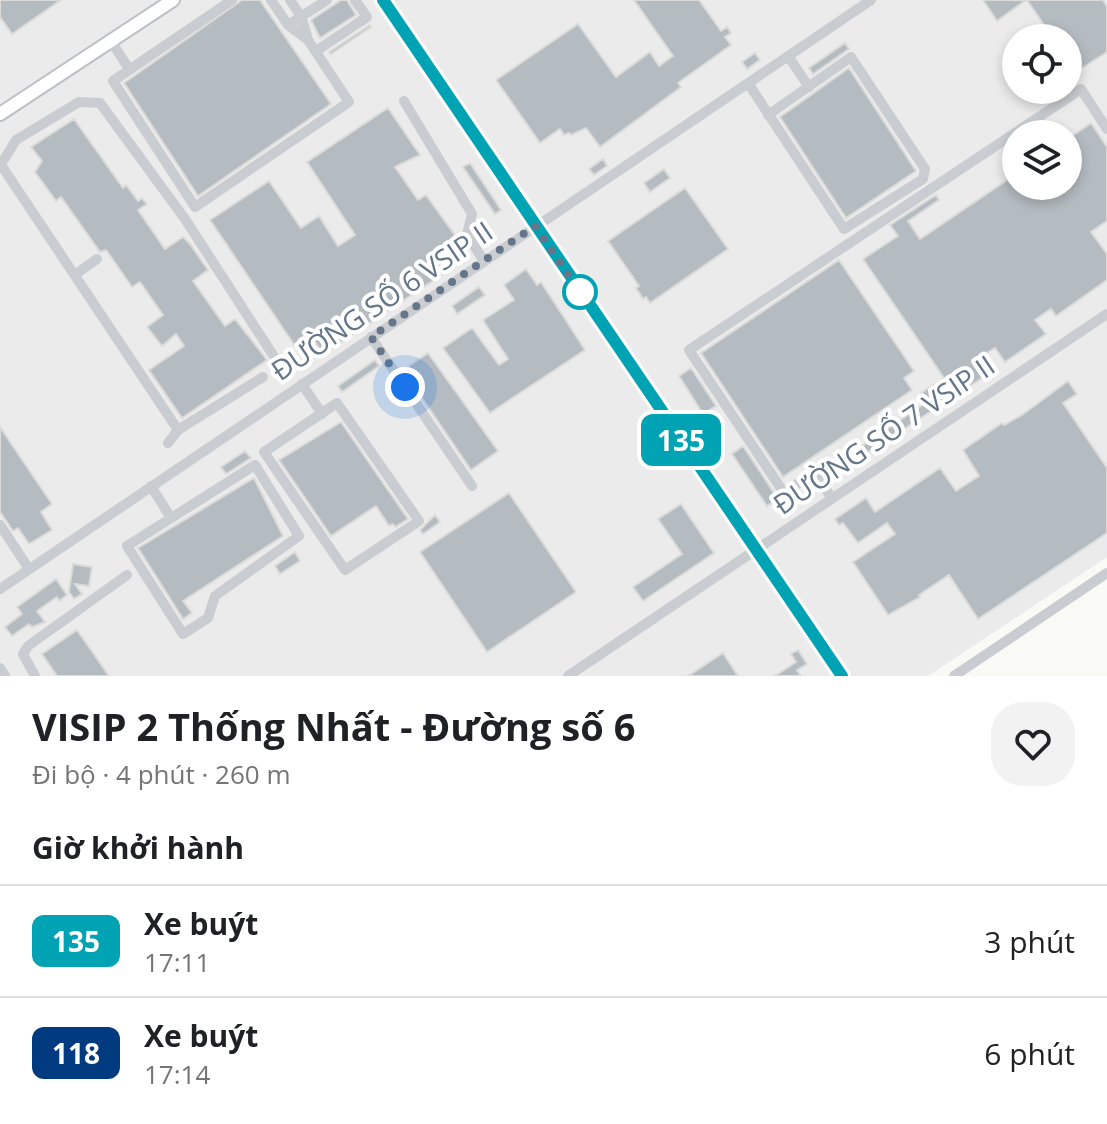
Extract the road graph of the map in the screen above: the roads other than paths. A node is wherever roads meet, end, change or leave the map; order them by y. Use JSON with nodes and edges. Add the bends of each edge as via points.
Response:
{"nodes":[{"id":1,"x":173,"y":0,"type":"edge"},
{"id":2,"x":232,"y":0,"type":"edge"},
{"id":3,"x":271,"y":0,"type":"edge"},
{"id":4,"x":290,"y":0,"type":"edge"},
{"id":5,"x":327,"y":0,"type":"edge"},
{"id":6,"x":355,"y":0,"type":"edge"},
{"id":7,"x":383,"y":0,"type":"edge"},
{"id":8,"x":871,"y":0,"type":"edge"},
{"id":9,"x":301,"y":16,"type":"junction"},
{"id":10,"x":288,"y":25,"type":"junction"},
{"id":11,"x":308,"y":40,"type":"junction"},
{"id":12,"x":111,"y":41,"type":"junction"},
{"id":13,"x":316,"y":51,"type":"junction"},
{"id":14,"x":788,"y":56,"type":"junction"},
{"id":15,"x":129,"y":69,"type":"junction"},
{"id":16,"x":748,"y":83,"type":"junction"},
{"id":17,"x":809,"y":87,"type":"junction"},
{"id":18,"x":404,"y":101,"type":"dead end"},
{"id":19,"x":0,"y":114,"type":"edge"},
{"id":20,"x":768,"y":115,"type":"junction"},
{"id":21,"x":1107,"y":129,"type":"edge"},
{"id":22,"x":1,"y":165,"type":"edge"},
{"id":23,"x":535,"y":226,"type":"junction"},
{"id":24,"x":97,"y":259,"type":"dead end"},
{"id":25,"x":484,"y":261,"type":"junction"},
{"id":26,"x":76,"y":274,"type":"junction"},
{"id":27,"x":1107,"y":314,"type":"edge"},
{"id":28,"x":371,"y":337,"type":"junction"},
{"id":29,"x":273,"y":355,"type":"dead end"},
{"id":30,"x":263,"y":377,"type":"dead end"},
{"id":31,"x":302,"y":384,"type":"junction"},
{"id":32,"x":322,"y":414,"type":"junction"},
{"id":33,"x":178,"y":430,"type":"junction"},
{"id":34,"x":168,"y":443,"type":"dead end"},
{"id":35,"x":151,"y":486,"type":"junction"},
{"id":36,"x":472,"y":486,"type":"dead end"},
{"id":37,"x":832,"y":498,"type":"junction"},
{"id":38,"x":171,"y":518,"type":"junction"},
{"id":39,"x":0,"y":525,"type":"edge"},
{"id":40,"x":756,"y":549,"type":"junction"},
{"id":41,"x":29,"y":569,"type":"junction"},
{"id":42,"x":1107,"y":573,"type":"edge"},
{"id":43,"x":127,"y":575,"type":"dead end"},
{"id":44,"x":0,"y":589,"type":"edge"},
{"id":45,"x":0,"y":668,"type":"edge"},
{"id":46,"x":5,"y":676,"type":"edge"},
{"id":47,"x":35,"y":676,"type":"edge"},
{"id":48,"x":568,"y":676,"type":"edge"},
{"id":49,"x":842,"y":676,"type":"edge"},
{"id":50,"x":954,"y":676,"type":"edge"}],
"edges":[{"from":1,"to":12,"type":"main road"},
{"from":2,"to":15,"type":"street"},
{"from":3,"to":10,"type":"street"},
{"from":4,"to":9,"type":"street"},
{"from":5,"to":9,"type":"street"},
{"from":6,"to":13,"type":"street","via":[[367,17]]},
{"from":7,"to":23,"type":"street"},
{"from":8,"to":14,"type":"street","name":"ĐƯỜNG SỐ 6 VSIP II"},
{"from":9,"to":10,"type":"street"},
{"from":9,"to":11,"type":"street"},
{"from":10,"to":11,"type":"street"},
{"from":11,"to":13,"type":"street"},
{"from":12,"to":15,"type":"street"},
{"from":12,"to":19,"type":"main road"},
{"from":13,"to":15,"type":"street","via":[[349,102],[195,207],[116,91],[113,81]]},
{"from":14,"to":16,"type":"street","name":"ĐƯỜNG SỐ 6 VSIP II"},
{"from":14,"to":17,"type":"street"},
{"from":16,"to":20,"type":"street"},
{"from":16,"to":23,"type":"street","name":"ĐƯỜNG SỐ 6 VSIP II"},
{"from":17,"to":20,"type":"street"},
{"from":17,"to":20,"type":"street","via":[[851,57],[925,169],[923,179],[844,229]]},
{"from":18,"to":25,"type":"street","via":[[472,214],[467,235]]},
{"from":21,"to":37,"type":"street","via":[[1081,89],[689,350],[784,493],[814,473]]},
{"from":22,"to":26,"type":"street"},
{"from":22,"to":29,"type":"street","via":[[16,140],[79,102],[100,103],[185,219]]},
{"from":23,"to":25,"type":"street","name":"ĐƯỜNG SỐ 6 VSIP II"},
{"from":23,"to":40,"type":"street"},
{"from":24,"to":26,"type":"street"},
{"from":25,"to":28,"type":"street","name":"ĐƯỜNG SỐ 6 VSIP II"},
{"from":26,"to":33,"type":"street"},
{"from":27,"to":37,"type":"street","name":"ĐƯỜNG SỐ 7 VSIP II"},
{"from":28,"to":31,"type":"street","name":"ĐƯỜNG SỐ 6 VSIP II"},
{"from":28,"to":36,"type":"street"},
{"from":30,"to":33,"type":"street"},
{"from":31,"to":32,"type":"street"},
{"from":31,"to":35,"type":"street","name":"ĐƯỜNG SỐ 6 VSIP II"},
{"from":32,"to":32,"type":"street","via":[[264,452],[345,570],[351,569],[419,521],[337,403]]},
{"from":33,"to":34,"type":"street"},
{"from":35,"to":38,"type":"street"},
{"from":35,"to":41,"type":"street","name":"ĐƯỜNG SỐ 6 VSIP II"},
{"from":37,"to":40,"type":"street","name":"ĐƯỜNG SỐ 7 VSIP II"},
{"from":38,"to":38,"type":"street","via":[[127,546],[183,634],[208,618],[215,596],[299,536],[255,465]]},
{"from":39,"to":41,"type":"street"},
{"from":40,"to":48,"type":"street","name":"ĐƯỜNG SỐ 7 VSIP II"},
{"from":40,"to":49,"type":"street"},
{"from":41,"to":44,"type":"street","name":"ĐƯỜNG SỐ 6 VSIP II"},
{"from":42,"to":50,"type":"street"},
{"from":43,"to":47,"type":"street","via":[[28,646],[23,654]]},
{"from":45,"to":46,"type":"street"}]}
